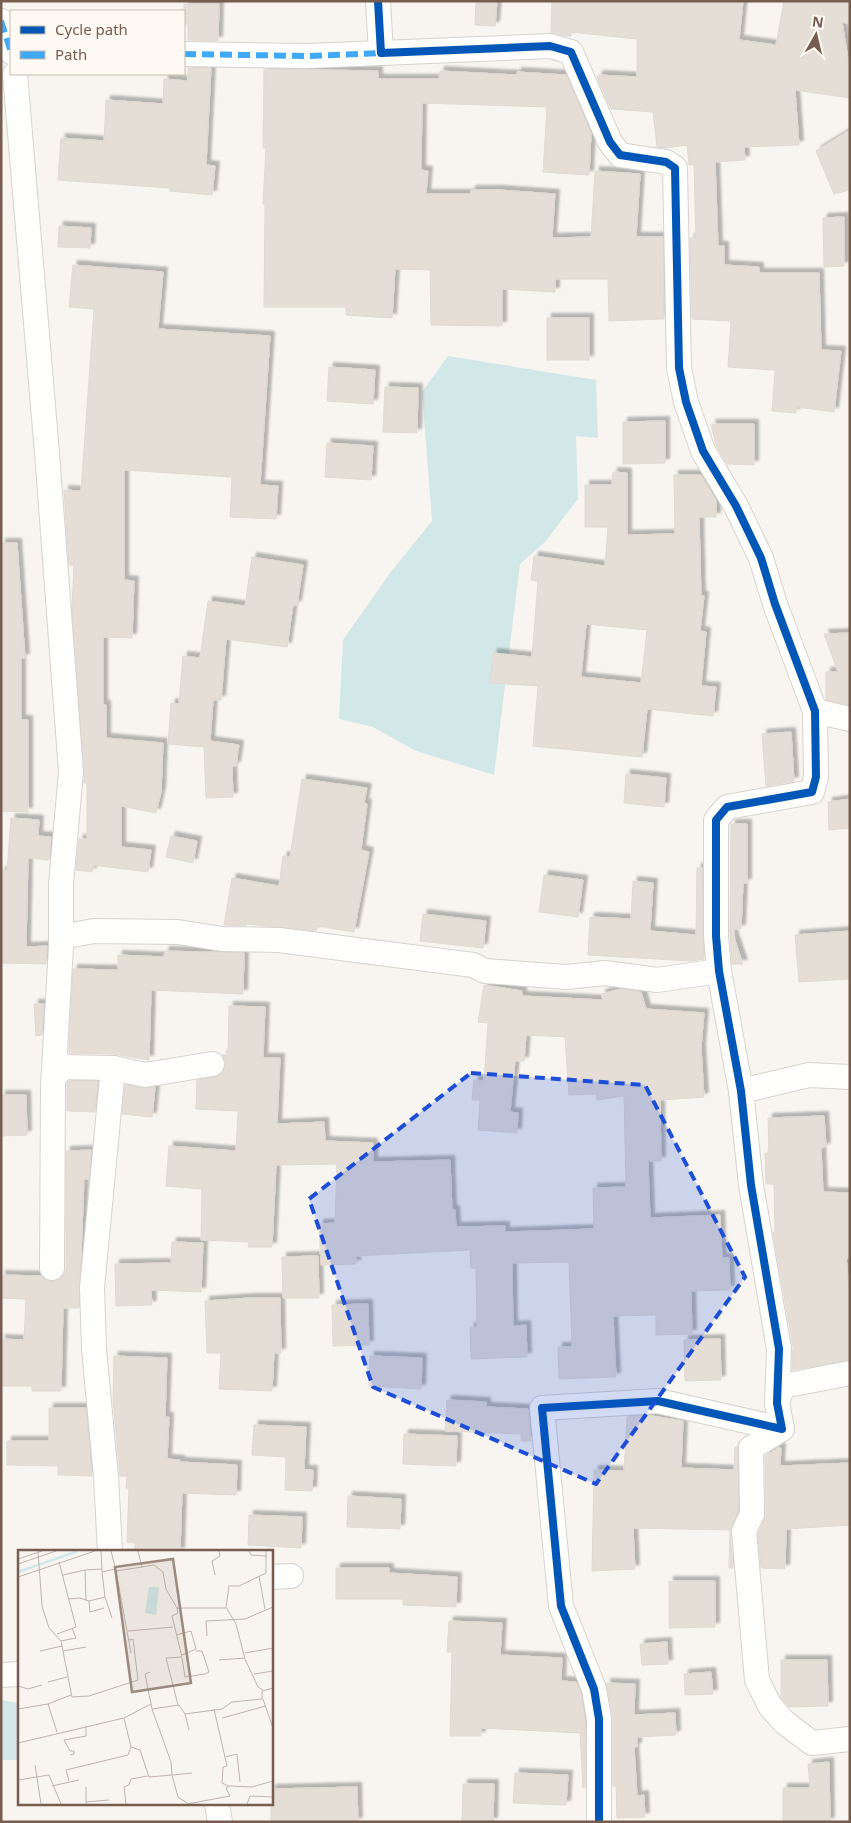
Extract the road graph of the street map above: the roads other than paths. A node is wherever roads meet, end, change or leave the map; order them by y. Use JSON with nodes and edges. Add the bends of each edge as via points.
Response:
{"nodes":[{"id":1,"x":378,"y":1,"type":"edge"},
{"id":2,"x":1,"y":22,"type":"edge"},
{"id":3,"x":10,"y":49,"type":"edge"},
{"id":4,"x":381,"y":53,"type":"junction"},
{"id":5,"x":185,"y":54,"type":"edge"},
{"id":6,"x":15,"y":75,"type":"edge"},
{"id":7,"x":815,"y":711,"type":"junction"},
{"id":8,"x":850,"y":718,"type":"edge"},
{"id":9,"x":61,"y":937,"type":"junction"},
{"id":10,"x":719,"y":971,"type":"junction"},
{"id":11,"x":212,"y":1064,"type":"dead end"},
{"id":12,"x":113,"y":1068,"type":"junction"},
{"id":13,"x":54,"y":1077,"type":"junction"},
{"id":14,"x":850,"y":1077,"type":"edge"},
{"id":15,"x":741,"y":1091,"type":"junction"},
{"id":16,"x":52,"y":1268,"type":"dead end"},
{"id":17,"x":850,"y":1373,"type":"edge"},
{"id":18,"x":777,"y":1403,"type":"junction"},
{"id":19,"x":782,"y":1429,"type":"junction"},
{"id":20,"x":110,"y":1550,"type":"edge"},
{"id":21,"x":1,"y":1674,"type":"edge"},
{"id":22,"x":18,"y":1674,"type":"edge"},
{"id":23,"x":850,"y":1739,"type":"edge"},
{"id":24,"x":217,"y":1806,"type":"edge"},
{"id":25,"x":220,"y":1822,"type":"edge"},
{"id":26,"x":599,"y":1822,"type":"edge"}],
"edges":[{"from":1,"to":4,"type":"street"},
{"from":2,"to":3,"type":"street"},
{"from":4,"to":5,"type":"street","via":[[307,56]]},
{"from":4,"to":7,"type":"street","via":[[550,46],[571,52],[610,142],[620,155],[666,162],[675,168],[679,368],[691,420],[703,451],[736,506],[761,558]]},
{"from":6,"to":9,"type":"street","via":[[71,772],[61,884]]},
{"from":7,"to":8,"type":"street"},
{"from":7,"to":10,"type":"street","via":[[816,777],[812,792],[727,807],[716,820]]},
{"from":9,"to":10,"type":"street","via":[[94,930],[178,932],[222,939],[279,940],[473,965],[484,970],[567,977],[605,973],[657,980]]},
{"from":9,"to":13,"type":"street"},
{"from":10,"to":15,"type":"street"},
{"from":11,"to":12,"type":"street","via":[[145,1075]]},
{"from":12,"to":13,"type":"street","via":[[64,1067]]},
{"from":12,"to":20,"type":"street","via":[[92,1288]]},
{"from":13,"to":16,"type":"street"},
{"from":14,"to":15,"type":"street","via":[[809,1075]]},
{"from":15,"to":18,"type":"street","via":[[751,1185],[779,1349]]},
{"from":17,"to":18,"type":"street","via":[[783,1386]]},
{"from":18,"to":19,"type":"street"},
{"from":19,"to":23,"type":"street","via":[[751,1448],[752,1514],[744,1531],[757,1680],[770,1706],[784,1722],[812,1743]]},
{"from":19,"to":26,"type":"street","via":[[658,1401],[542,1408],[560,1606],[594,1689],[599,1719]]},
{"from":21,"to":22,"type":"street"},
{"from":24,"to":25,"type":"street"}]}
